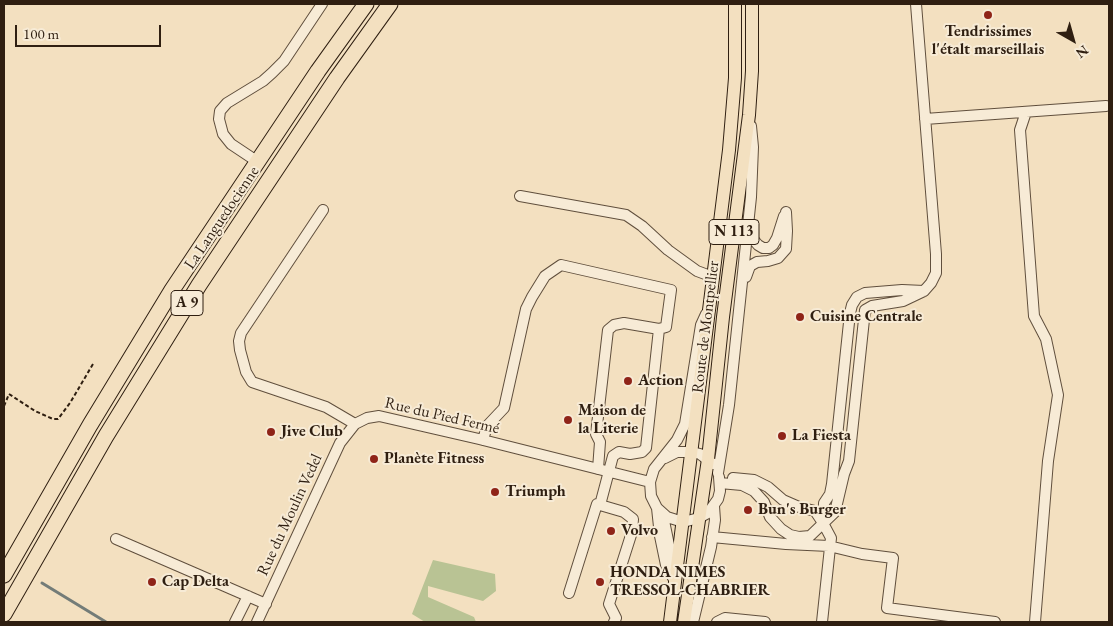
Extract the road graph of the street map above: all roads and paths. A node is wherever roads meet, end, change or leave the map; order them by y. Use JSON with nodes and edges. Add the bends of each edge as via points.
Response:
{"nodes":[{"id":1,"x":322,"y":4,"type":"edge"},
{"id":2,"x":366,"y":4,"type":"edge"},
{"id":3,"x":390,"y":4,"type":"edge"},
{"id":4,"x":735,"y":4,"type":"edge"},
{"id":5,"x":752,"y":4,"type":"edge"},
{"id":6,"x":916,"y":4,"type":"edge"},
{"id":7,"x":1106,"y":106,"type":"dead end"},
{"id":8,"x":1026,"y":112,"type":"junction"},
{"id":9,"x":749,"y":115,"type":"junction"},
{"id":10,"x":925,"y":119,"type":"junction"},
{"id":11,"x":258,"y":162,"type":"junction"},
{"id":12,"x":520,"y":196,"type":"dead end"},
{"id":13,"x":323,"y":210,"type":"dead end"},
{"id":14,"x":750,"y":217,"type":"junction"},
{"id":15,"x":713,"y":277,"type":"junction"},
{"id":16,"x":924,"y":291,"type":"junction"},
{"id":17,"x":740,"y":305,"type":"junction"},
{"id":18,"x":709,"y":309,"type":"junction"},
{"id":19,"x":659,"y":330,"type":"junction"},
{"id":20,"x":93,"y":364,"type":"dead end"},
{"id":21,"x":4,"y":406,"type":"edge"},
{"id":22,"x":355,"y":424,"type":"junction"},
{"id":23,"x":483,"y":440,"type":"junction"},
{"id":24,"x":692,"y":452,"type":"junction"},
{"id":25,"x":664,"y":458,"type":"junction"},
{"id":26,"x":708,"y":460,"type":"junction"},
{"id":27,"x":834,"y":464,"type":"junction"},
{"id":28,"x":847,"y":465,"type":"junction"},
{"id":29,"x":598,"y":469,"type":"junction"},
{"id":30,"x":609,"y":472,"type":"junction"},
{"id":31,"x":719,"y":478,"type":"junction"},
{"id":32,"x":650,"y":482,"type":"junction"},
{"id":33,"x":600,"y":506,"type":"junction"},
{"id":34,"x":714,"y":506,"type":"junction"},
{"id":35,"x":659,"y":510,"type":"junction"},
{"id":36,"x":699,"y":518,"type":"junction"},
{"id":37,"x":683,"y":522,"type":"junction"},
{"id":38,"x":823,"y":523,"type":"junction"},
{"id":39,"x":712,"y":537,"type":"junction"},
{"id":40,"x":116,"y":539,"type":"dead end"},
{"id":41,"x":829,"y":546,"type":"junction"},
{"id":42,"x":4,"y":575,"type":"edge"},
{"id":43,"x":674,"y":583,"type":"junction"},
{"id":44,"x":569,"y":593,"type":"dead end"},
{"id":45,"x":248,"y":596,"type":"junction"},
{"id":46,"x":266,"y":604,"type":"junction"},
{"id":47,"x":4,"y":614,"type":"edge"},
{"id":48,"x":235,"y":622,"type":"edge"},
{"id":49,"x":257,"y":622,"type":"edge"},
{"id":50,"x":614,"y":622,"type":"edge"},
{"id":51,"x":670,"y":622,"type":"edge"},
{"id":52,"x":684,"y":622,"type":"edge"},
{"id":53,"x":694,"y":622,"type":"edge"},
{"id":54,"x":717,"y":622,"type":"edge"},
{"id":55,"x":765,"y":622,"type":"edge"},
{"id":56,"x":822,"y":622,"type":"edge"},
{"id":57,"x":994,"y":622,"type":"edge"},
{"id":58,"x":1035,"y":622,"type":"edge"}],
"edges":[{"from":1,"to":11,"type":"street","via":[[284,61],[264,81],[227,103],[220,111],[223,134],[231,144]]},
{"from":2,"to":11,"type":"highway","name":"La Languedocienne","number":"A 9"},
{"from":3,"to":47,"type":"highway","name":"La Languedocienne","number":"A 9","via":[[199,285],[106,436]]},
{"from":4,"to":15,"type":"main road","name":"Route de Montpellier","number":"N 113","via":[[735,78]]},
{"from":5,"to":9,"type":"main road","name":"Route de Montpellier","number":"N 113"},
{"from":6,"to":10,"type":"street"},
{"from":7,"to":8,"type":"street"},
{"from":8,"to":10,"type":"street"},
{"from":8,"to":58,"type":"street","via":[[1020,130],[1034,316],[1046,339],[1058,394],[1048,461]]},
{"from":9,"to":14,"type":"street","via":[[753,147]]},
{"from":9,"to":26,"type":"main road","name":"Route de Montpellier","number":"N 113"},
{"from":10,"to":16,"type":"street","via":[[936,272]]},
{"from":11,"to":42,"type":"highway","name":"La Languedocienne","number":"A 9","via":[[172,290]]},
{"from":12,"to":15,"type":"street","via":[[626,215],[697,271]]},
{"from":13,"to":22,"type":"street","via":[[245,326],[239,341],[240,350],[247,375],[255,384],[326,407]]},
{"from":14,"to":17,"type":"street"},
{"from":14,"to":17,"type":"street","via":[[753,239],[763,248],[769,248],[778,238],[786,212],[786,249],[778,258],[750,266]]},
{"from":15,"to":18,"type":"main road","name":"Route de Montpellier","number":"N 113"},
{"from":16,"to":27,"type":"street","via":[[865,292],[852,306]]},
{"from":16,"to":28,"type":"street","via":[[903,301],[866,310]]},
{"from":17,"to":31,"type":"street"},
{"from":18,"to":24,"type":"main road","name":"Route de Montpellier","number":"N 113"},
{"from":18,"to":25,"type":"street","via":[[700,325],[685,424]]},
{"from":19,"to":23,"type":"street","via":[[666,327],[671,290],[561,265],[545,276],[526,309],[504,408],[487,426]]},
{"from":19,"to":29,"type":"street","via":[[624,323],[608,330],[596,434],[600,442]]},
{"from":19,"to":30,"type":"street","via":[[646,448],[630,454],[619,452],[613,456]]},
{"from":20,"to":21,"type":"path","via":[[58,419],[35,411],[9,394]]},
{"from":22,"to":23,"type":"street","name":"Rue du Pied Fermé","via":[[379,416]]},
{"from":22,"to":46,"type":"street","name":"Rue du Moulin Vedel","via":[[340,443]]},
{"from":23,"to":29,"type":"street","name":"Rue du Pied Fermé"},
{"from":24,"to":25,"type":"street","via":[[677,452]]},
{"from":24,"to":26,"type":"street"},
{"from":24,"to":37,"type":"main road","name":"Route de Montpellier","number":"N 113"},
{"from":25,"to":32,"type":"street","via":[[654,469]]},
{"from":26,"to":31,"type":"street"},
{"from":26,"to":36,"type":"main road","name":"Route de Montpellier","number":"N 113"},
{"from":27,"to":28,"type":"street"},
{"from":27,"to":38,"type":"street","via":[[830,494],[824,503]]},
{"from":28,"to":38,"type":"street","via":[[835,512]]},
{"from":29,"to":30,"type":"street","name":"Rue du Pied Fermé"},
{"from":30,"to":32,"type":"street","name":"Rue du Pied Fermé"},
{"from":30,"to":33,"type":"street"},
{"from":31,"to":34,"type":"street","via":[[720,491]]},
{"from":31,"to":38,"type":"street","via":[[754,480],[783,500],[815,511]]},
{"from":31,"to":38,"type":"street","via":[[754,491],[764,502],[770,517],[790,535],[810,536]]},
{"from":32,"to":35,"type":"street","via":[[651,496]]},
{"from":33,"to":44,"type":"street","via":[[597,504]]},
{"from":33,"to":50,"type":"street","via":[[624,512],[633,519],[632,532],[609,604],[616,618]]},
{"from":34,"to":36,"type":"street"},
{"from":34,"to":39,"type":"street"},
{"from":35,"to":37,"type":"street","via":[[667,517]]},
{"from":35,"to":43,"type":"street","via":[[670,550]]},
{"from":36,"to":37,"type":"street"},
{"from":36,"to":52,"type":"main road","name":"Route de Montpellier","number":"N 113"},
{"from":37,"to":43,"type":"main road","name":"Route de Montpellier","number":"N 113"},
{"from":38,"to":41,"type":"street","via":[[831,538]]},
{"from":39,"to":41,"type":"street"},
{"from":39,"to":53,"type":"street"},
{"from":40,"to":45,"type":"street"},
{"from":41,"to":56,"type":"street"},
{"from":41,"to":57,"type":"street","via":[[893,558],[887,608]]},
{"from":43,"to":51,"type":"main road","name":"Route de Montpellier","number":"N 113"},
{"from":45,"to":46,"type":"street"},
{"from":45,"to":48,"type":"street"},
{"from":46,"to":49,"type":"street","name":"Rue du Moulin Vedel"},
{"from":54,"to":55,"type":"street","via":[[725,618]]}]}
